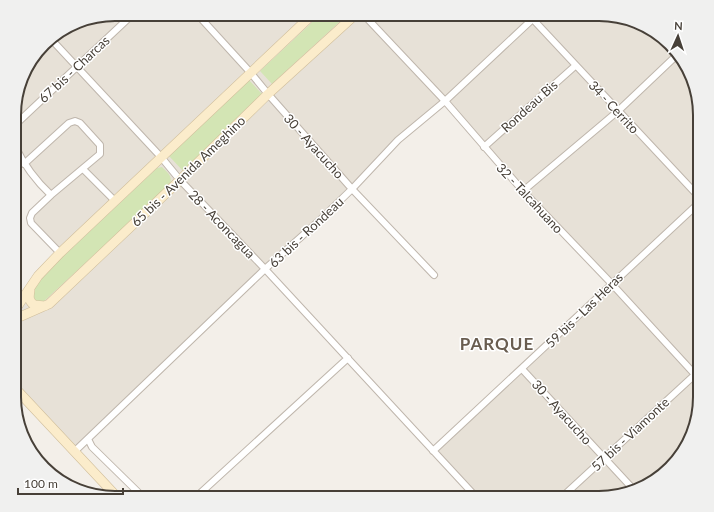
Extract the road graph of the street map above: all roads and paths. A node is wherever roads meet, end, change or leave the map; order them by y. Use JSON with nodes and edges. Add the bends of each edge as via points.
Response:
{"nodes":[{"id":1,"x":126,"y":21,"type":"edge"},
{"id":2,"x":203,"y":21,"type":"edge"},
{"id":3,"x":305,"y":21,"type":"edge"},
{"id":4,"x":348,"y":21,"type":"edge"},
{"id":5,"x":370,"y":21,"type":"edge"},
{"id":6,"x":527,"y":21,"type":"edge"},
{"id":7,"x":535,"y":21,"type":"edge"},
{"id":8,"x":54,"y":43,"type":"edge"},
{"id":9,"x":674,"y":58,"type":"edge"},
{"id":10,"x":575,"y":66,"type":"junction"},
{"id":11,"x":76,"y":68,"type":"junction"},
{"id":12,"x":250,"y":72,"type":"junction"},
{"id":13,"x":268,"y":94,"type":"junction"},
{"id":14,"x":444,"y":101,"type":"junction"},
{"id":15,"x":618,"y":111,"type":"junction"},
{"id":16,"x":21,"y":119,"type":"edge"},
{"id":17,"x":484,"y":147,"type":"junction"},
{"id":18,"x":161,"y":157,"type":"junction"},
{"id":19,"x":21,"y":158,"type":"edge"},
{"id":20,"x":24,"y":164,"type":"junction"},
{"id":21,"x":83,"y":169,"type":"junction"},
{"id":22,"x":180,"y":180,"type":"junction"},
{"id":23,"x":352,"y":189,"type":"junction"},
{"id":24,"x":523,"y":191,"type":"junction"},
{"id":25,"x":693,"y":192,"type":"edge"},
{"id":26,"x":51,"y":195,"type":"junction"},
{"id":27,"x":114,"y":202,"type":"junction"},
{"id":28,"x":693,"y":207,"type":"edge"},
{"id":29,"x":60,"y":253,"type":"junction"},
{"id":30,"x":265,"y":269,"type":"junction"},
{"id":31,"x":434,"y":275,"type":"dead end"},
{"id":32,"x":611,"y":283,"type":"junction"},
{"id":33,"x":30,"y":290,"type":"junction"},
{"id":34,"x":21,"y":302,"type":"edge"},
{"id":35,"x":46,"y":306,"type":"junction"},
{"id":36,"x":21,"y":316,"type":"edge"},
{"id":37,"x":348,"y":358,"type":"junction"},
{"id":38,"x":522,"y":369,"type":"junction"},
{"id":39,"x":693,"y":372,"type":"edge"},
{"id":40,"x":693,"y":376,"type":"edge"},
{"id":41,"x":21,"y":394,"type":"edge"},
{"id":42,"x":88,"y":439,"type":"junction"},
{"id":43,"x":75,"y":451,"type":"junction"},
{"id":44,"x":433,"y":451,"type":"junction"},
{"id":45,"x":604,"y":458,"type":"junction"},
{"id":46,"x":630,"y":486,"type":"edge"},
{"id":47,"x":112,"y":491,"type":"edge"},
{"id":48,"x":137,"y":491,"type":"edge"},
{"id":49,"x":203,"y":491,"type":"edge"},
{"id":50,"x":470,"y":491,"type":"edge"},
{"id":51,"x":569,"y":491,"type":"edge"}],
"edges":[{"from":1,"to":11,"type":"street","name":"67 bis - Charcas"},
{"from":2,"to":12,"type":"street","name":"30 - Ayacucho"},
{"from":3,"to":12,"type":"main road"},
{"from":4,"to":13,"type":"main road","name":"65 bis - Avenida Ameghino"},
{"from":5,"to":14,"type":"street","name":"32 - Talcahuano"},
{"from":6,"to":14,"type":"street","name":"63 bis - Rondeau"},
{"from":7,"to":10,"type":"street","name":"34 - Cerrito"},
{"from":8,"to":11,"type":"street","name":"28 - Aconcagua"},
{"from":9,"to":15,"type":"street"},
{"from":10,"to":15,"type":"street","name":"34 - Cerrito"},
{"from":10,"to":17,"type":"street","name":"Rondeau Bis"},
{"from":11,"to":16,"type":"street","name":"67 bis - Charcas"},
{"from":11,"to":18,"type":"street","name":"28 - Aconcagua"},
{"from":12,"to":13,"type":"street","name":"30 - Ayacucho"},
{"from":12,"to":18,"type":"main road"},
{"from":13,"to":22,"type":"main road","name":"65 bis - Avenida Ameghino"},
{"from":13,"to":23,"type":"street","name":"30 - Ayacucho"},
{"from":14,"to":17,"type":"street","name":"32 - Talcahuano"},
{"from":14,"to":23,"type":"street","name":"63 bis - Rondeau","via":[[398,140]]},
{"from":15,"to":24,"type":"street"},
{"from":15,"to":25,"type":"street","name":"34 - Cerrito"},
{"from":17,"to":24,"type":"street","name":"32 - Talcahuano"},
{"from":18,"to":22,"type":"street","name":"28 - Aconcagua"},
{"from":18,"to":27,"type":"main road"},
{"from":19,"to":20,"type":"street"},
{"from":20,"to":21,"type":"street","via":[[69,123],[75,121],[80,123],[100,145],[101,150],[100,154]]},
{"from":20,"to":26,"type":"street"},
{"from":21,"to":26,"type":"street"},
{"from":21,"to":27,"type":"street"},
{"from":22,"to":30,"type":"street","name":"28 - Aconcagua"},
{"from":22,"to":35,"type":"main road","name":"65 bis - Avenida Ameghino"},
{"from":23,"to":30,"type":"street","name":"63 bis - Rondeau"},
{"from":23,"to":31,"type":"street","name":"30 - Ayacucho"},
{"from":24,"to":32,"type":"street","name":"32 - Talcahuano"},
{"from":26,"to":29,"type":"street","via":[[30,218],[31,223]]},
{"from":27,"to":29,"type":"main road"},
{"from":28,"to":32,"type":"street","name":"59 bis - Las Heras"},
{"from":29,"to":33,"type":"main road","via":[[38,276]]},
{"from":30,"to":37,"type":"street","name":"28 - Aconcagua"},
{"from":30,"to":42,"type":"street","name":"63 bis - Rondeau"},
{"from":32,"to":38,"type":"street","name":"59 bis - Las Heras"},
{"from":32,"to":39,"type":"street","name":"32 - Talcahuano"},
{"from":33,"to":34,"type":"main road"},
{"from":33,"to":35,"type":"main road","via":[[30,302]]},
{"from":35,"to":36,"type":"main road","name":"65 bis - Avenida Ameghino"},
{"from":37,"to":44,"type":"street","name":"28 - Aconcagua"},
{"from":37,"to":49,"type":"street"},
{"from":38,"to":44,"type":"street","name":"59 bis - Las Heras"},
{"from":38,"to":45,"type":"street","name":"30 - Ayacucho"},
{"from":40,"to":45,"type":"street","name":"57 bis - Viamonte"},
{"from":41,"to":43,"type":"main road"},
{"from":42,"to":43,"type":"street","name":"63 bis - Rondeau"},
{"from":42,"to":48,"type":"street","via":[[92,447]]},
{"from":43,"to":47,"type":"main road"},
{"from":44,"to":50,"type":"street","name":"28 - Aconcagua"},
{"from":45,"to":46,"type":"street","name":"30 - Ayacucho"},
{"from":45,"to":51,"type":"street","name":"57 bis - Viamonte"}]}
